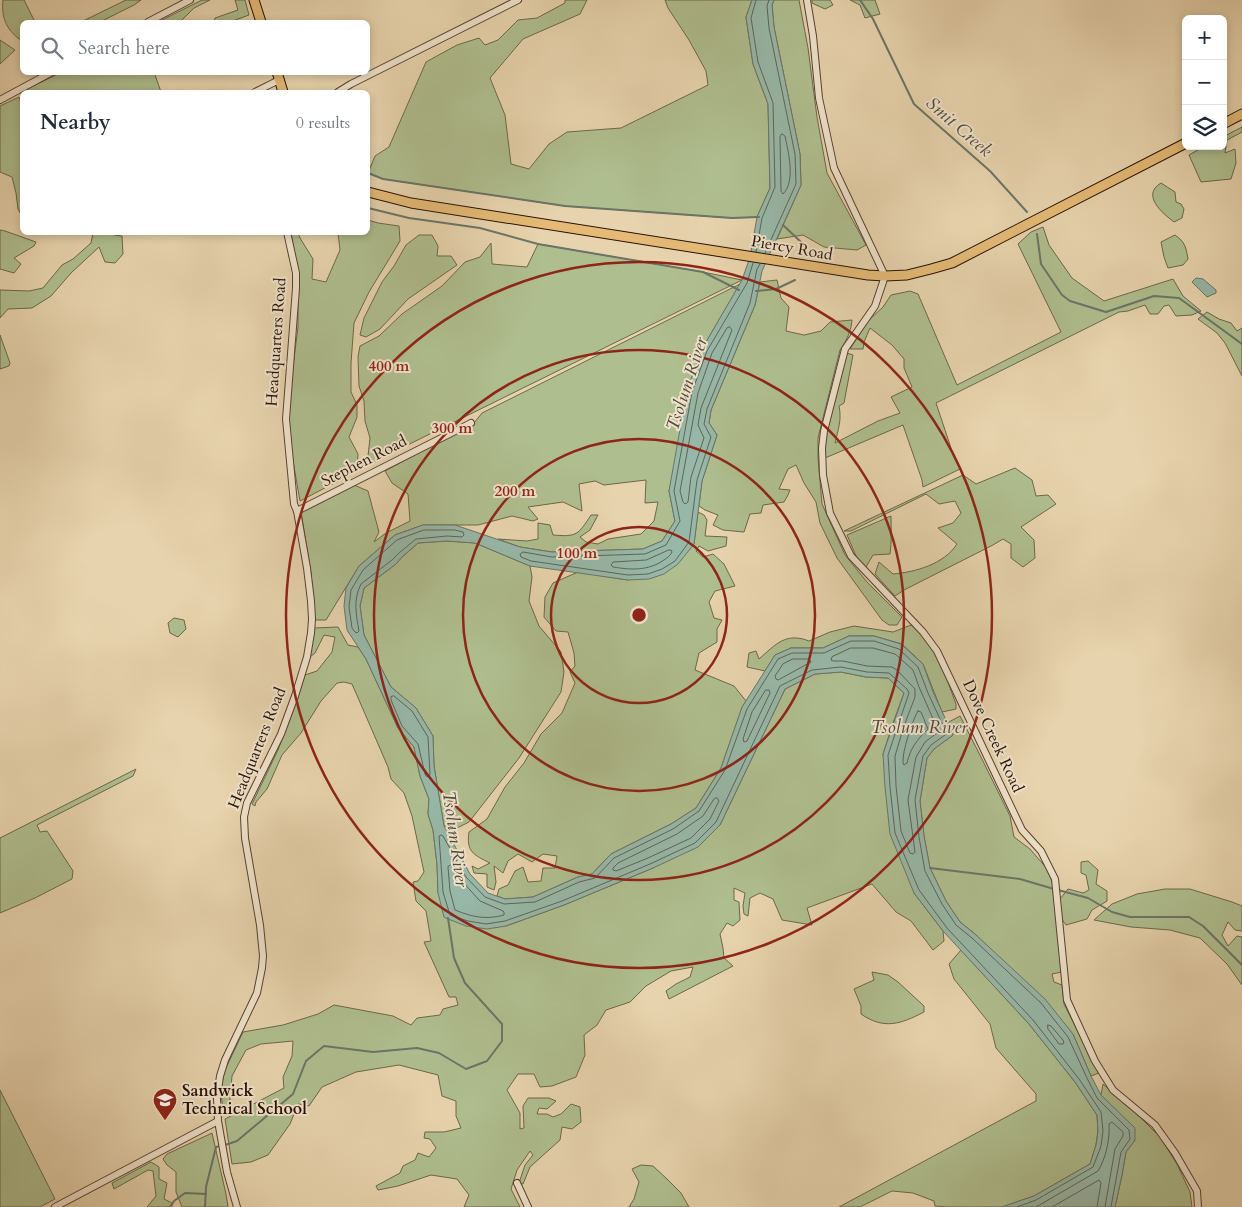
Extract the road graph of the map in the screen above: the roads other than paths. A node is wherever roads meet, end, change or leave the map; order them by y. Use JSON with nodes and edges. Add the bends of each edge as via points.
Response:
{"nodes":[{"id":1,"x":190,"y":0,"type":"edge"},
{"id":2,"x":254,"y":0,"type":"edge"},
{"id":3,"x":518,"y":0,"type":"edge"},
{"id":4,"x":806,"y":0,"type":"edge"},
{"id":5,"x":152,"y":20,"type":"edge"},
{"id":6,"x":260,"y":20,"type":"edge"},
{"id":7,"x":370,"y":74,"type":"edge"},
{"id":8,"x":46,"y":75,"type":"edge"},
{"id":9,"x":369,"y":75,"type":"edge"},
{"id":10,"x":278,"y":76,"type":"edge"},
{"id":11,"x":257,"y":90,"type":"edge"},
{"id":12,"x":282,"y":90,"type":"edge"},
{"id":13,"x":341,"y":90,"type":"edge"},
{"id":14,"x":0,"y":100,"type":"edge"},
{"id":15,"x":1242,"y":114,"type":"edge"},
{"id":16,"x":1227,"y":122,"type":"edge"},
{"id":17,"x":1182,"y":145,"type":"edge"},
{"id":18,"x":370,"y":193,"type":"edge"},
{"id":19,"x":288,"y":235,"type":"edge"},
{"id":20,"x":885,"y":276,"type":"junction"},
{"id":21,"x":471,"y":423,"type":"dead end"},
{"id":22,"x":297,"y":511,"type":"junction"},
{"id":23,"x":218,"y":1121,"type":"junction"},
{"id":24,"x":517,"y":1183,"type":"dead end"},
{"id":25,"x":55,"y":1207,"type":"edge"},
{"id":26,"x":237,"y":1207,"type":"edge"},
{"id":27,"x":528,"y":1207,"type":"edge"},
{"id":28,"x":1198,"y":1207,"type":"edge"}],
"edges":[{"from":1,"to":5,"type":"street"},
{"from":2,"to":6,"type":"main road"},
{"from":3,"to":7,"type":"street"},
{"from":4,"to":20,"type":"street","via":[[819,98],[834,168]]},
{"from":8,"to":14,"type":"street"},
{"from":9,"to":13,"type":"street"},
{"from":10,"to":11,"type":"street"},
{"from":10,"to":12,"type":"main road"},
{"from":15,"to":16,"type":"main road"},
{"from":17,"to":20,"type":"main road","name":"Piercy Road","via":[[952,262],[931,270]]},
{"from":18,"to":20,"type":"main road","name":"Piercy Road","via":[[411,203]]},
{"from":19,"to":22,"type":"street","name":"Headquarters Road","via":[[296,288],[286,419]]},
{"from":20,"to":28,"type":"street","name":"Dove Creek Road","via":[[875,306],[845,349],[824,431],[823,475],[830,513],[850,556],[923,632],[937,651],[1022,830],[1041,851],[1055,879],[1068,1000],[1095,1061],[1113,1090],[1155,1125],[1175,1153],[1197,1191]]},
{"from":21,"to":22,"type":"street","name":"Stephen Road"},
{"from":22,"to":23,"type":"street","name":"Headquarters Road","via":[[311,601],[311,633],[302,676],[281,734],[254,788],[244,817],[260,925],[262,968],[257,993],[220,1076]]},
{"from":23,"to":25,"type":"street"},
{"from":23,"to":26,"type":"street","name":"Headquarters Road","via":[[226,1172]]},
{"from":24,"to":27,"type":"street"}]}
